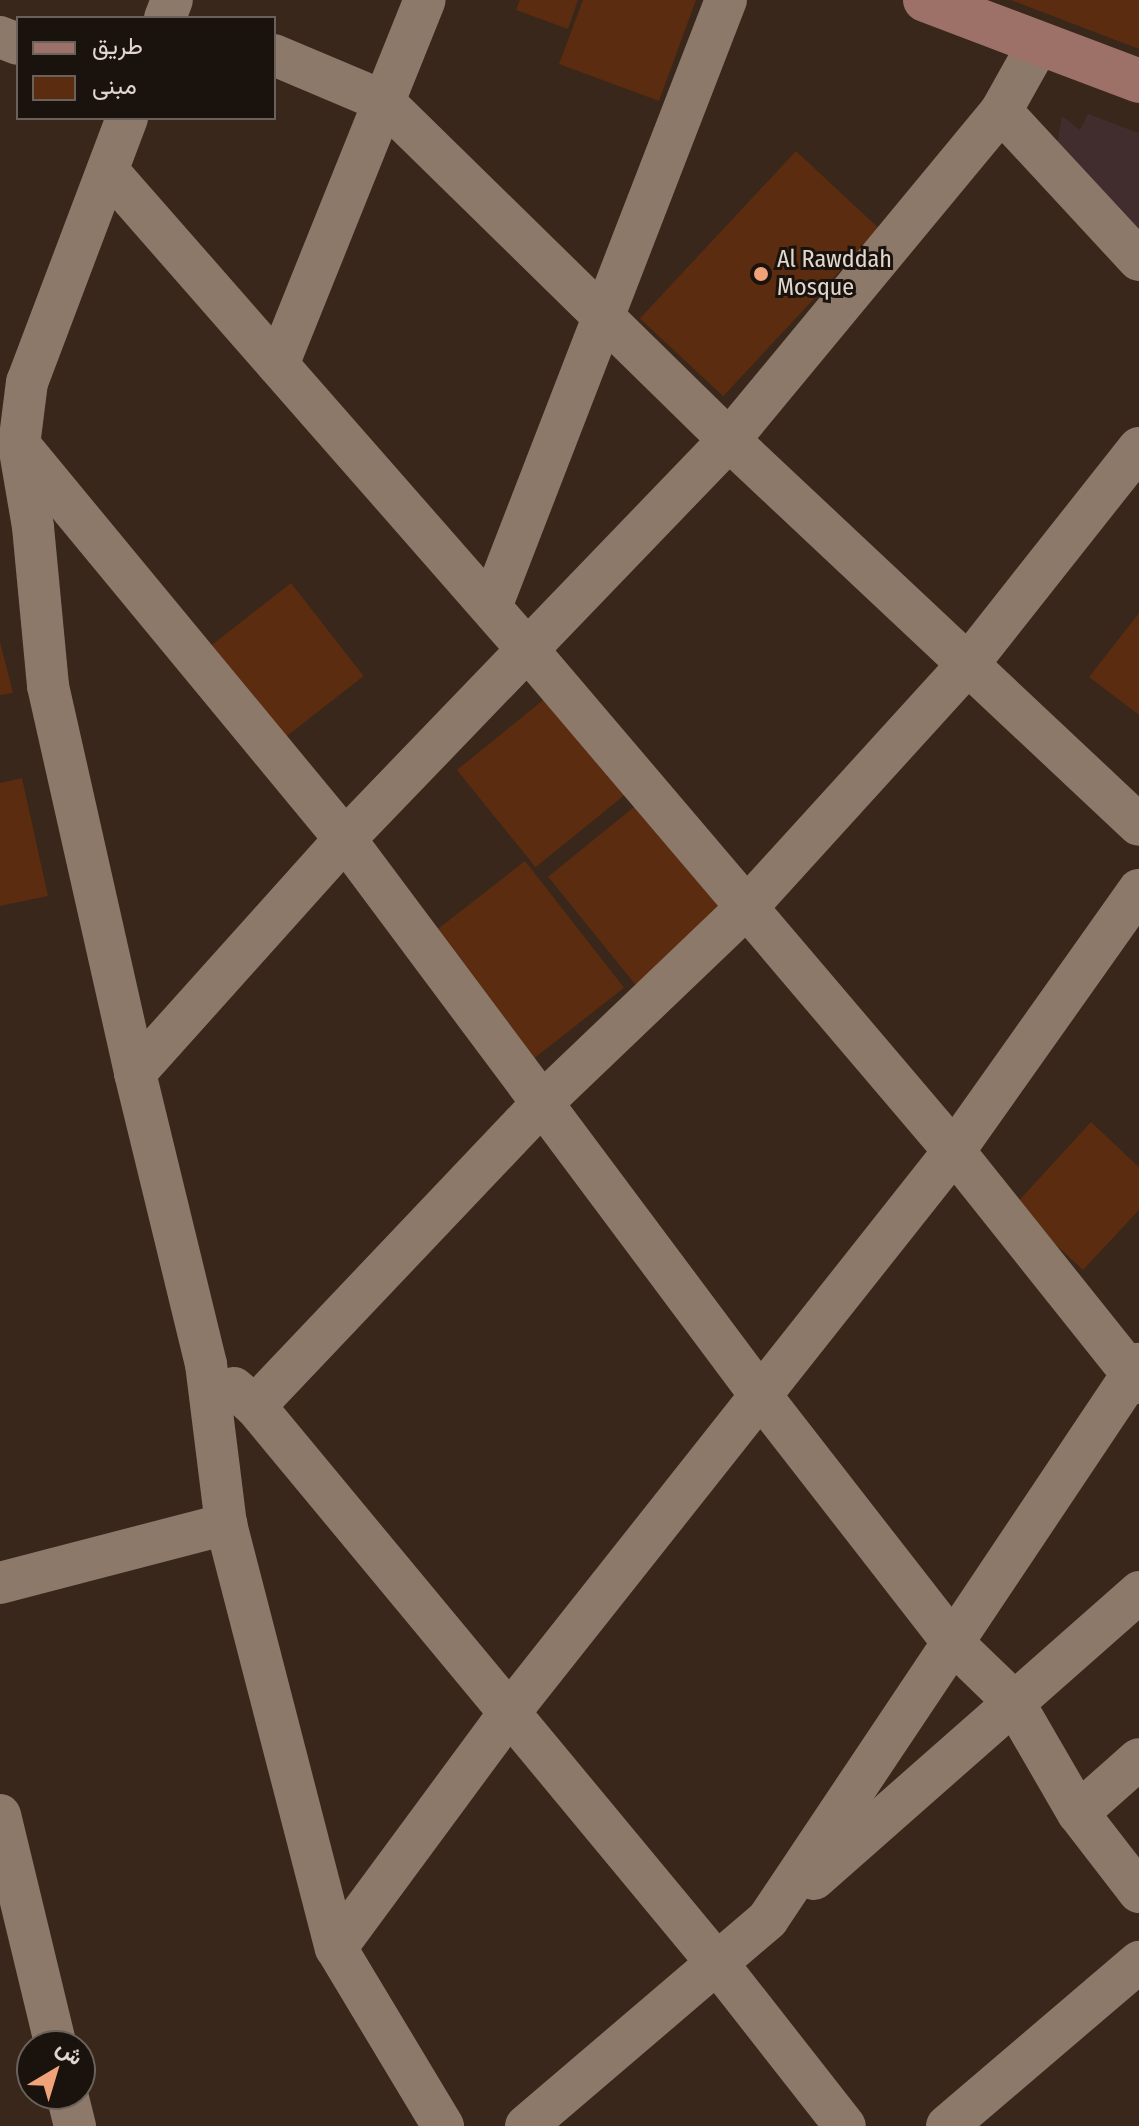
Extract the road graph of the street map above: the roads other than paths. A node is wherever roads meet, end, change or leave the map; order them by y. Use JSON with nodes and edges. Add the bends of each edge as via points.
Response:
{"nodes":[{"id":1,"x":425,"y":0,"type":"edge"},
{"id":2,"x":726,"y":0,"type":"edge"},
{"id":3,"x":940,"y":3,"type":"edge"},
{"id":4,"x":1039,"y":43,"type":"junction"},
{"id":5,"x":276,"y":56,"type":"edge"},
{"id":6,"x":1139,"y":81,"type":"edge"},
{"id":7,"x":383,"y":101,"type":"junction"},
{"id":8,"x":1001,"y":111,"type":"junction"},
{"id":9,"x":126,"y":120,"type":"edge"},
{"id":10,"x":108,"y":171,"type":"junction"},
{"id":11,"x":1139,"y":260,"type":"edge"},
{"id":12,"x":605,"y":321,"type":"junction"},
{"id":13,"x":278,"y":365,"type":"junction"},
{"id":14,"x":729,"y":440,"type":"junction"},
{"id":15,"x":19,"y":445,"type":"junction"},
{"id":16,"x":1139,"y":448,"type":"edge"},
{"id":17,"x":491,"y":607,"type":"junction"},
{"id":18,"x":527,"y":649,"type":"junction"},
{"id":19,"x":969,"y":663,"type":"junction"},
{"id":20,"x":1139,"y":825,"type":"edge"},
{"id":21,"x":345,"y":839,"type":"junction"},
{"id":22,"x":1139,"y":890,"type":"edge"},
{"id":23,"x":747,"y":907,"type":"junction"},
{"id":24,"x":135,"y":1073,"type":"junction"},
{"id":25,"x":543,"y":1102,"type":"junction"},
{"id":26,"x":954,"y":1151,"type":"junction"},
{"id":27,"x":206,"y":1364,"type":"junction"},
{"id":28,"x":1137,"y":1374,"type":"edge"},
{"id":29,"x":761,"y":1396,"type":"junction"},
{"id":30,"x":255,"y":1406,"type":"junction"},
{"id":31,"x":226,"y":1524,"type":"junction"},
{"id":32,"x":0,"y":1583,"type":"edge"},
{"id":33,"x":1139,"y":1592,"type":"edge"},
{"id":34,"x":953,"y":1643,"type":"junction"},
{"id":35,"x":1013,"y":1701,"type":"junction"},
{"id":36,"x":509,"y":1713,"type":"junction"},
{"id":37,"x":1139,"y":1759,"type":"edge"},
{"id":38,"x":1078,"y":1813,"type":"junction"},
{"id":39,"x":0,"y":1815,"type":"edge"},
{"id":40,"x":1139,"y":1892,"type":"edge"},
{"id":41,"x":768,"y":1919,"type":"junction"},
{"id":42,"x":336,"y":1948,"type":"junction"},
{"id":43,"x":1139,"y":1962,"type":"edge"},
{"id":44,"x":717,"y":1963,"type":"junction"},
{"id":45,"x":52,"y":2030,"type":"edge"},
{"id":46,"x":443,"y":2126,"type":"edge"},
{"id":47,"x":526,"y":2126,"type":"edge"},
{"id":48,"x":845,"y":2126,"type":"edge"},
{"id":49,"x":947,"y":2126,"type":"edge"}],
"edges":[{"from":1,"to":7,"type":"street"},
{"from":2,"to":12,"type":"street"},
{"from":3,"to":4,"type":"street"},
{"from":4,"to":6,"type":"street"},
{"from":4,"to":8,"type":"street"},
{"from":5,"to":7,"type":"street"},
{"from":7,"to":12,"type":"street"},
{"from":7,"to":13,"type":"street"},
{"from":8,"to":11,"type":"street"},
{"from":8,"to":14,"type":"street"},
{"from":9,"to":10,"type":"street"},
{"from":10,"to":13,"type":"street"},
{"from":10,"to":15,"type":"street","via":[[27,382]]},
{"from":12,"to":14,"type":"street"},
{"from":12,"to":17,"type":"street"},
{"from":13,"to":17,"type":"street"},
{"from":14,"to":18,"type":"street"},
{"from":14,"to":19,"type":"street"},
{"from":15,"to":21,"type":"street"},
{"from":15,"to":24,"type":"street","via":[[33,527],[48,686]]},
{"from":16,"to":19,"type":"street"},
{"from":17,"to":18,"type":"street"},
{"from":18,"to":21,"type":"street"},
{"from":18,"to":23,"type":"street"},
{"from":19,"to":20,"type":"street"},
{"from":19,"to":23,"type":"street"},
{"from":21,"to":24,"type":"street"},
{"from":21,"to":25,"type":"street"},
{"from":22,"to":26,"type":"street"},
{"from":23,"to":25,"type":"street"},
{"from":23,"to":26,"type":"street"},
{"from":24,"to":27,"type":"street"},
{"from":25,"to":29,"type":"street"},
{"from":25,"to":30,"type":"street"},
{"from":26,"to":28,"type":"street"},
{"from":26,"to":29,"type":"street"},
{"from":27,"to":30,"type":"street"},
{"from":27,"to":31,"type":"street"},
{"from":28,"to":34,"type":"street"},
{"from":29,"to":34,"type":"street"},
{"from":29,"to":36,"type":"street"},
{"from":30,"to":36,"type":"street"},
{"from":31,"to":32,"type":"street"},
{"from":31,"to":42,"type":"street"},
{"from":33,"to":35,"type":"street"},
{"from":34,"to":35,"type":"street"},
{"from":34,"to":41,"type":"street"},
{"from":35,"to":38,"type":"street"},
{"from":35,"to":41,"type":"street"},
{"from":36,"to":42,"type":"street"},
{"from":36,"to":44,"type":"street"},
{"from":37,"to":38,"type":"street"},
{"from":38,"to":40,"type":"street"},
{"from":39,"to":45,"type":"street"},
{"from":41,"to":44,"type":"street"},
{"from":42,"to":46,"type":"street"},
{"from":43,"to":49,"type":"street"},
{"from":44,"to":47,"type":"street"},
{"from":44,"to":48,"type":"street"}]}
